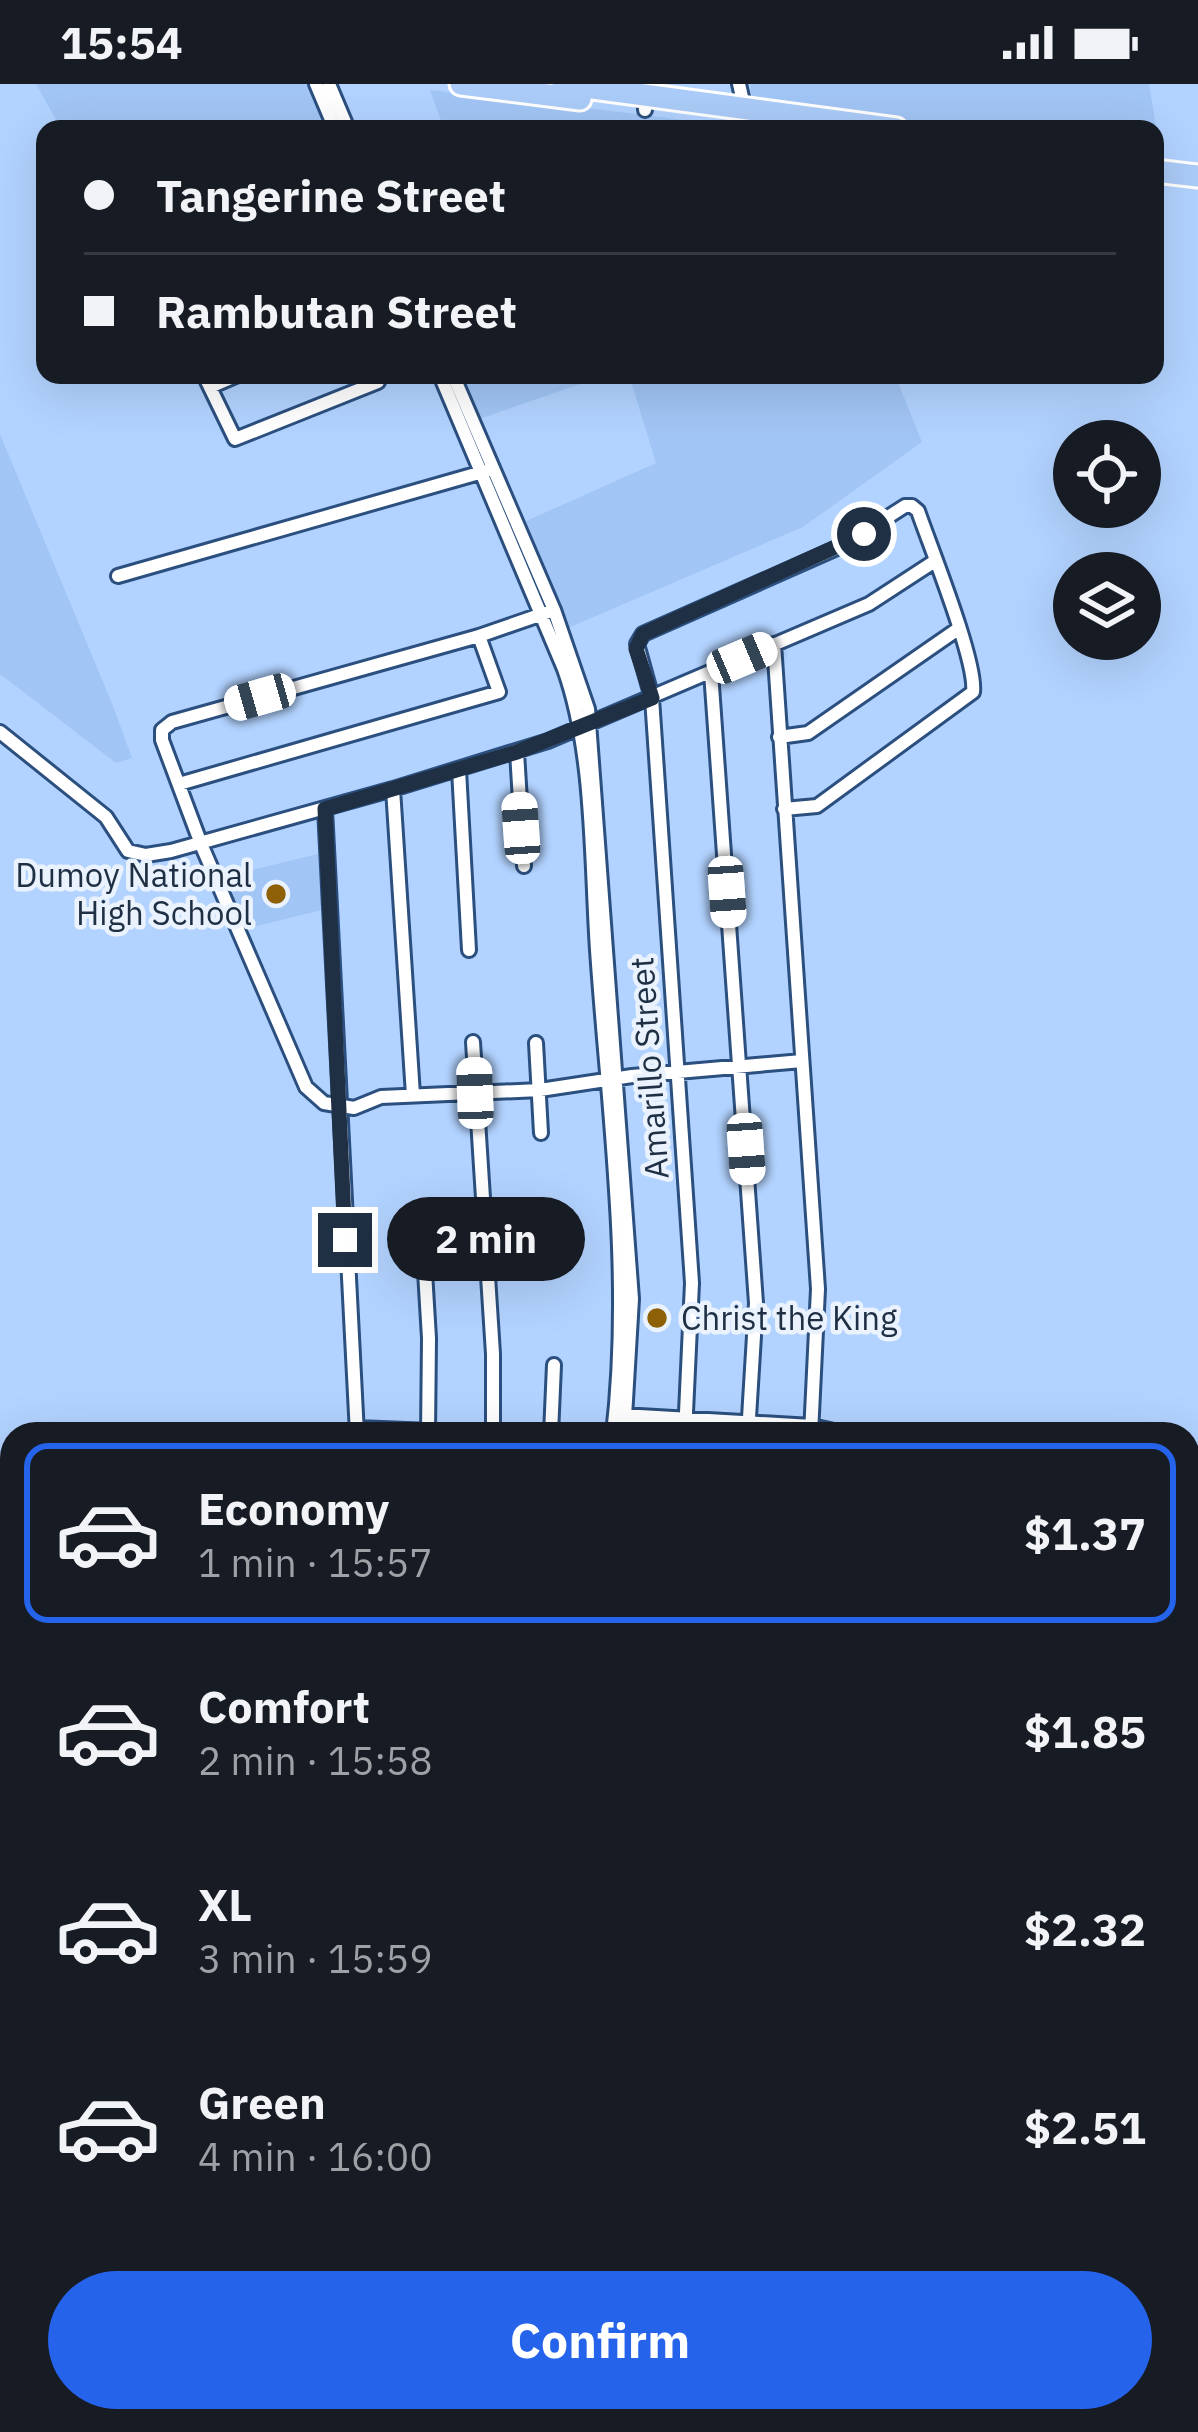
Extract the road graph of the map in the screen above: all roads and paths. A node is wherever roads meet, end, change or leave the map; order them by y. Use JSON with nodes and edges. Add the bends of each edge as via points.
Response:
{"nodes":[{"id":1,"x":316,"y":84,"type":"edge"},
{"id":2,"x":329,"y":84,"type":"edge"},
{"id":3,"x":461,"y":84,"type":"edge"},
{"id":4,"x":563,"y":84,"type":"edge"},
{"id":5,"x":740,"y":84,"type":"edge"},
{"id":6,"x":486,"y":85,"type":"edge"},
{"id":7,"x":644,"y":97,"type":"edge"},
{"id":8,"x":611,"y":98,"type":"junction"},
{"id":9,"x":745,"y":110,"type":"junction"},
{"id":10,"x":331,"y":120,"type":"edge"},
{"id":11,"x":344,"y":120,"type":"edge"},
{"id":12,"x":750,"y":120,"type":"edge"},
{"id":13,"x":824,"y":120,"type":"edge"},
{"id":14,"x":1164,"y":172,"type":"edge"},
{"id":15,"x":1198,"y":176,"type":"edge"},
{"id":16,"x":208,"y":384,"type":"edge"},
{"id":17,"x":373,"y":384,"type":"edge"},
{"id":18,"x":444,"y":384,"type":"edge"},
{"id":19,"x":456,"y":384,"type":"edge"},
{"id":20,"x":488,"y":471,"type":"junction"},
{"id":21,"x":935,"y":561,"type":"junction"},
{"id":22,"x":118,"y":576,"type":"dead end"},
{"id":23,"x":548,"y":612,"type":"junction"},
{"id":24,"x":958,"y":628,"type":"junction"},
{"id":25,"x":479,"y":636,"type":"junction"},
{"id":26,"x":774,"y":644,"type":"junction"},
{"id":27,"x":711,"y":672,"type":"junction"},
{"id":28,"x":652,"y":698,"type":"junction"},
{"id":29,"x":584,"y":726,"type":"junction"},
{"id":30,"x":0,"y":732,"type":"edge"},
{"id":31,"x":779,"y":737,"type":"junction"},
{"id":32,"x":517,"y":752,"type":"junction"},
{"id":33,"x":459,"y":770,"type":"junction"},
{"id":34,"x":179,"y":784,"type":"junction"},
{"id":35,"x":393,"y":789,"type":"junction"},
{"id":36,"x":325,"y":809,"type":"junction"},
{"id":37,"x":784,"y":809,"type":"junction"},
{"id":38,"x":201,"y":844,"type":"junction"},
{"id":39,"x":524,"y":866,"type":"dead end"},
{"id":40,"x":469,"y":950,"type":"dead end"},
{"id":41,"x":473,"y":1042,"type":"dead end"},
{"id":42,"x":536,"y":1043,"type":"dead end"},
{"id":43,"x":802,"y":1060,"type":"junction"},
{"id":44,"x":740,"y":1068,"type":"junction"},
{"id":45,"x":676,"y":1073,"type":"junction"},
{"id":46,"x":611,"y":1081,"type":"junction"},
{"id":47,"x":540,"y":1090,"type":"junction"},
{"id":48,"x":475,"y":1093,"type":"junction"},
{"id":49,"x":413,"y":1095,"type":"junction"},
{"id":50,"x":341,"y":1106,"type":"junction"},
{"id":51,"x":541,"y":1133,"type":"dead end"},
{"id":52,"x":424,"y":1255,"type":"dead end"},
{"id":53,"x":554,"y":1365,"type":"dead end"},
{"id":54,"x":620,"y":1415,"type":"junction"},
{"id":55,"x":357,"y":1422,"type":"edge"},
{"id":56,"x":428,"y":1422,"type":"edge"},
{"id":57,"x":493,"y":1422,"type":"edge"},
{"id":58,"x":552,"y":1422,"type":"edge"},
{"id":59,"x":617,"y":1422,"type":"edge"},
{"id":60,"x":621,"y":1422,"type":"edge"},
{"id":61,"x":658,"y":1422,"type":"edge"},
{"id":62,"x":686,"y":1422,"type":"edge"},
{"id":63,"x":749,"y":1422,"type":"edge"},
{"id":64,"x":812,"y":1422,"type":"edge"}],
"edges":[{"from":1,"to":10,"type":"street"},
{"from":2,"to":11,"type":"street"},
{"from":3,"to":6,"type":"highway"},
{"from":4,"to":8,"type":"highway"},
{"from":5,"to":9,"type":"street"},
{"from":6,"to":8,"type":"highway"},
{"from":7,"to":8,"type":"highway"},
{"from":7,"to":9,"type":"highway"},
{"from":7,"to":12,"type":"highway"},
{"from":9,"to":13,"type":"highway"},
{"from":14,"to":15,"type":"highway"},
{"from":16,"to":17,"type":"street","via":[[235,439]]},
{"from":18,"to":20,"type":"street"},
{"from":19,"to":20,"type":"street"},
{"from":20,"to":22,"type":"street"},
{"from":20,"to":23,"type":"street"},
{"from":21,"to":24,"type":"street"},
{"from":21,"to":26,"type":"street","via":[[886,595]]},
{"from":21,"to":28,"type":"street","name":"Amarillo Street","via":[[917,511],[904,506],[847,544],[643,634],[636,649]]},
{"from":23,"to":25,"type":"street"},
{"from":23,"to":29,"type":"street"},
{"from":24,"to":31,"type":"street","via":[[816,728]]},
{"from":24,"to":37,"type":"street","via":[[971,696],[817,806]]},
{"from":25,"to":34,"type":"street","via":[[167,724],[162,740]]},
{"from":25,"to":34,"type":"street","via":[[499,692]]},
{"from":26,"to":27,"type":"street"},
{"from":26,"to":31,"type":"street"},
{"from":27,"to":28,"type":"street"},
{"from":27,"to":44,"type":"street"},
{"from":28,"to":29,"type":"street"},
{"from":28,"to":45,"type":"street","name":"Amarillo Street"},
{"from":29,"to":32,"type":"street"},
{"from":29,"to":46,"type":"street"},
{"from":30,"to":38,"type":"street","via":[[106,817],[128,850],[146,855]]},
{"from":31,"to":37,"type":"street"},
{"from":32,"to":33,"type":"street"},
{"from":32,"to":39,"type":"street"},
{"from":33,"to":35,"type":"street"},
{"from":33,"to":40,"type":"street"},
{"from":34,"to":38,"type":"street"},
{"from":35,"to":36,"type":"street"},
{"from":35,"to":49,"type":"street"},
{"from":36,"to":38,"type":"street"},
{"from":36,"to":50,"type":"street"},
{"from":37,"to":43,"type":"street"},
{"from":38,"to":50,"type":"street","via":[[306,1087]]},
{"from":41,"to":48,"type":"street"},
{"from":42,"to":47,"type":"street"},
{"from":43,"to":44,"type":"street"},
{"from":43,"to":64,"type":"street","via":[[818,1289]]},
{"from":44,"to":45,"type":"street"},
{"from":44,"to":63,"type":"street","via":[[756,1303]]},
{"from":45,"to":46,"type":"street"},
{"from":45,"to":62,"type":"street","name":"Amarillo Street","via":[[693,1306]]},
{"from":46,"to":47,"type":"street"},
{"from":46,"to":54,"type":"street","via":[[626,1300]]},
{"from":47,"to":48,"type":"street"},
{"from":47,"to":51,"type":"street"},
{"from":48,"to":49,"type":"street"},
{"from":48,"to":57,"type":"street"},
{"from":49,"to":50,"type":"street"},
{"from":50,"to":55,"type":"street"},
{"from":52,"to":56,"type":"street"},
{"from":53,"to":58,"type":"street"},
{"from":54,"to":59,"type":"street"},
{"from":54,"to":60,"type":"street"},
{"from":54,"to":61,"type":"street"}]}
